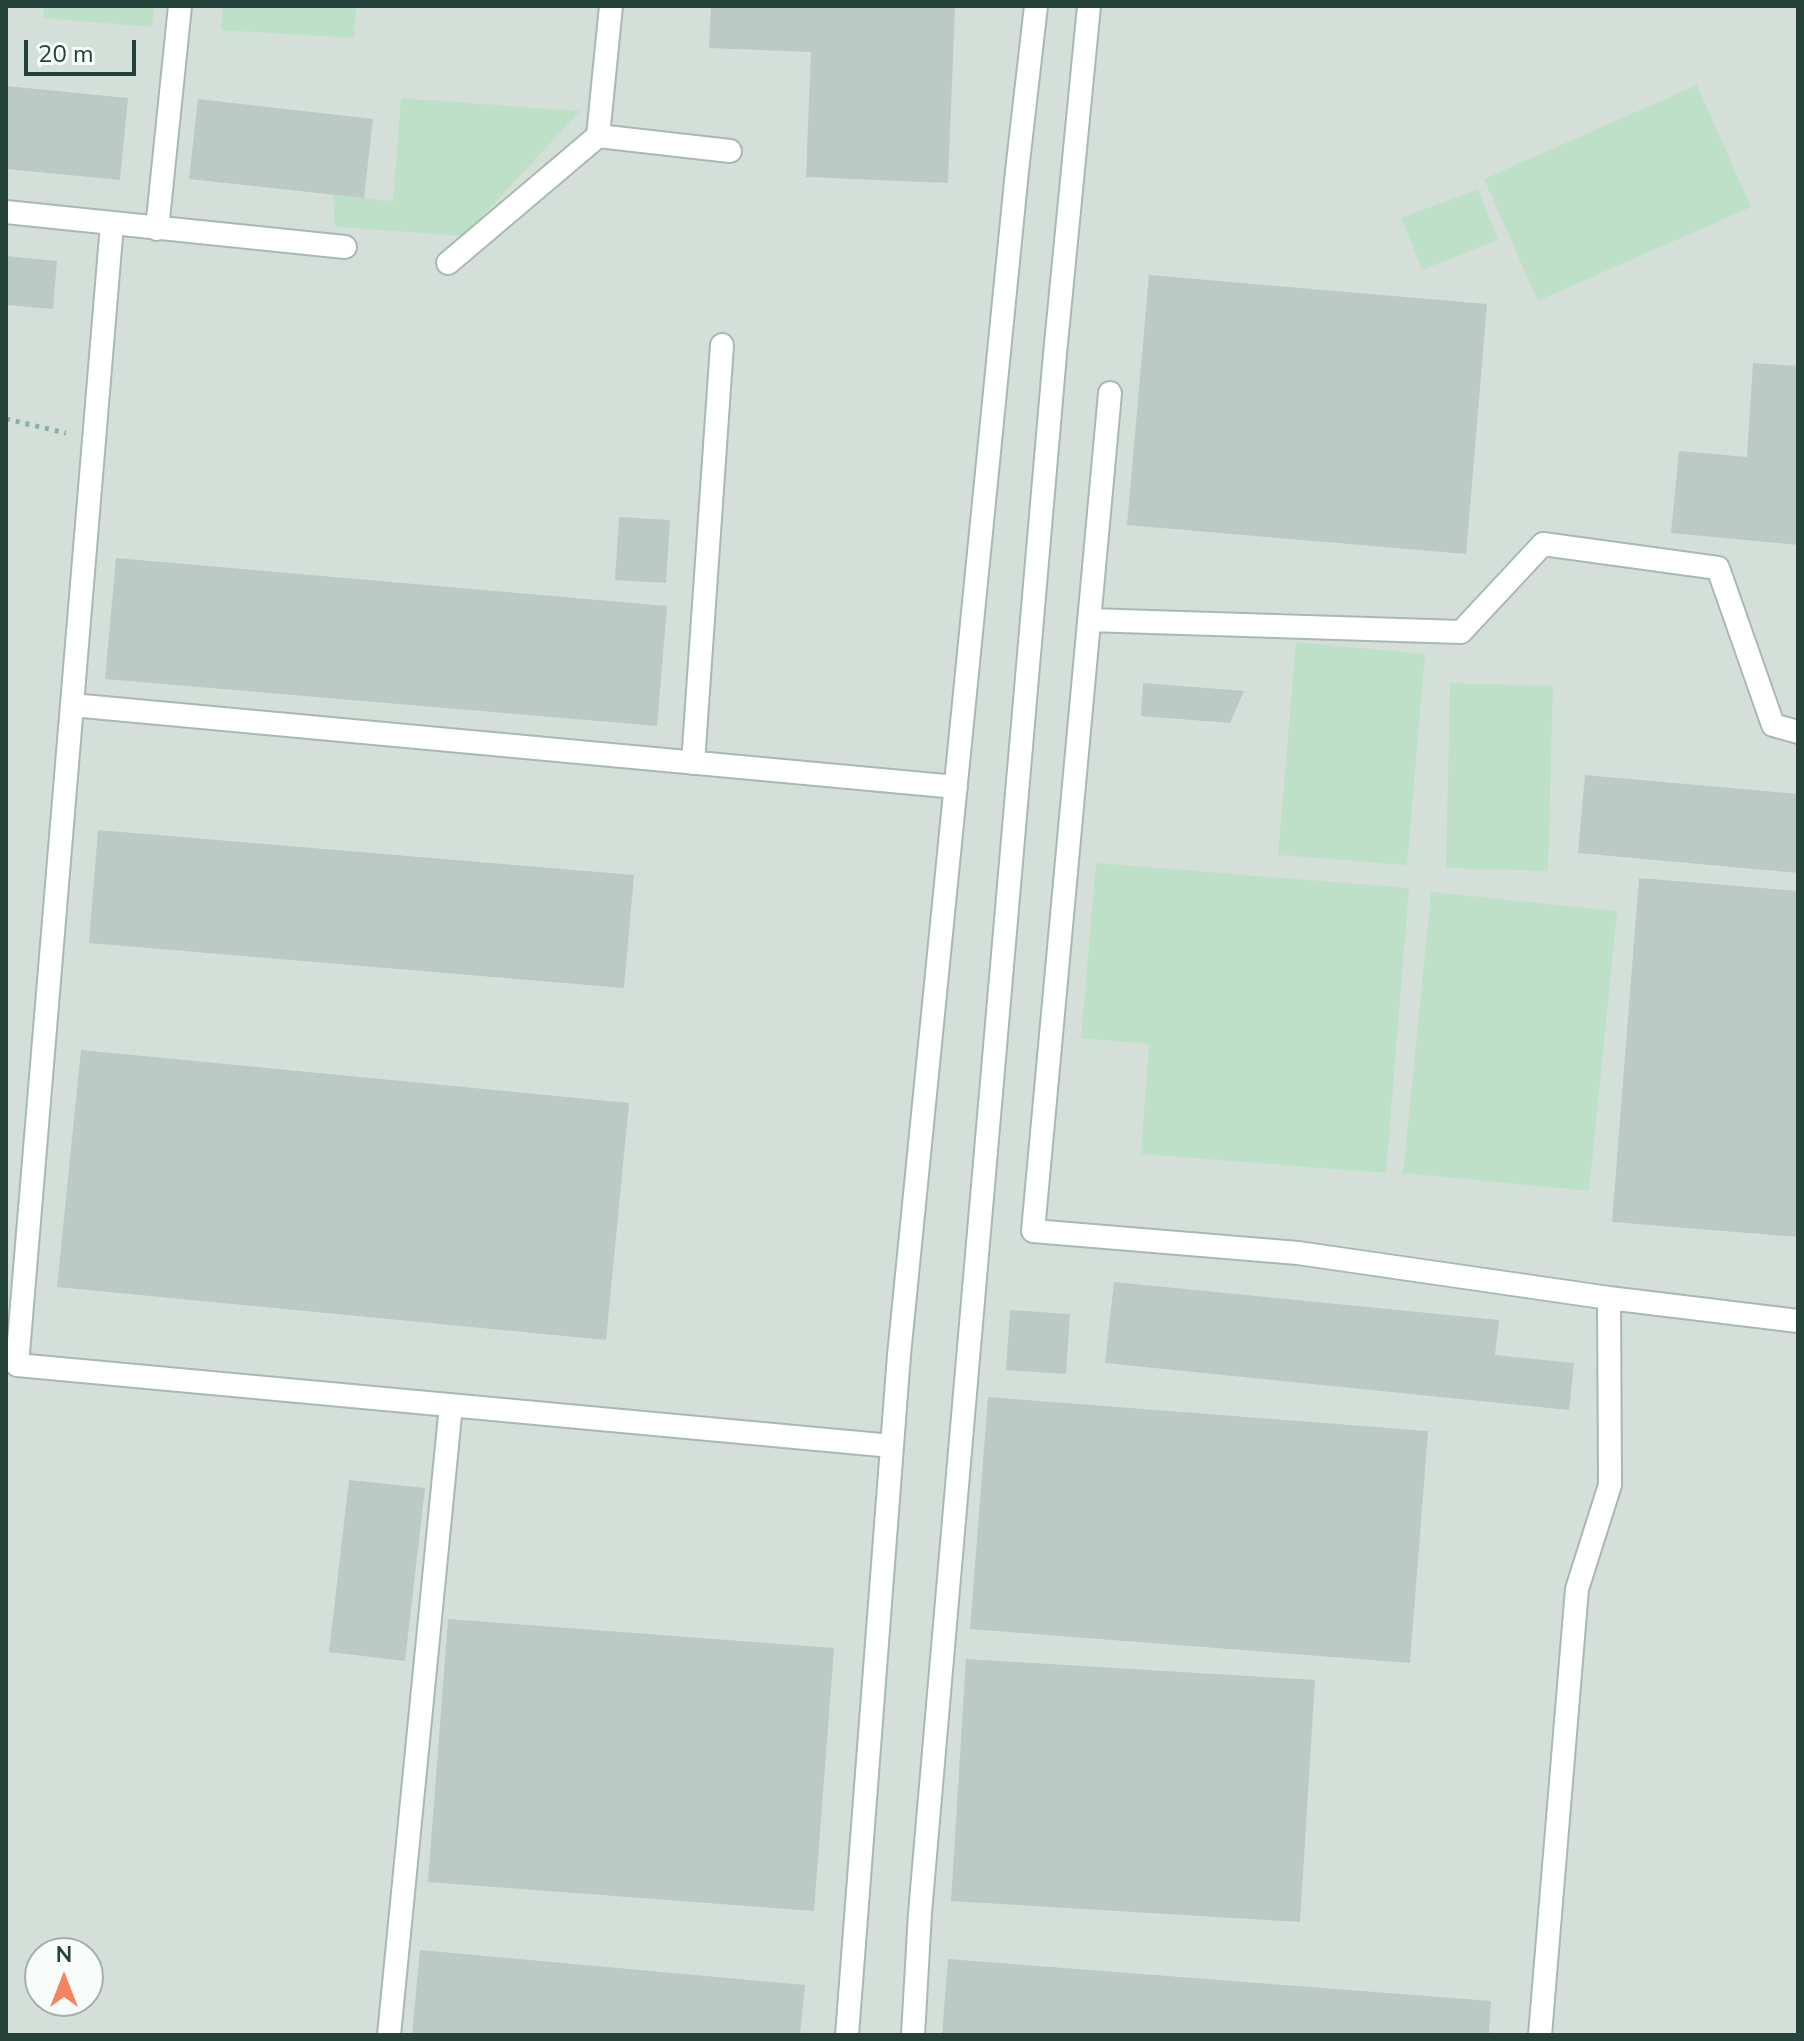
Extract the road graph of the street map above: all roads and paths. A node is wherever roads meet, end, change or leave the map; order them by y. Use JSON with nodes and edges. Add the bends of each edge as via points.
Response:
{"nodes":[{"id":1,"x":180,"y":6,"type":"edge"},
{"id":2,"x":611,"y":6,"type":"edge"},
{"id":3,"x":1036,"y":6,"type":"edge"},
{"id":4,"x":1089,"y":6,"type":"edge"},
{"id":5,"x":598,"y":136,"type":"junction"},
{"id":6,"x":730,"y":151,"type":"dead end"},
{"id":7,"x":6,"y":212,"type":"edge"},
{"id":8,"x":112,"y":224,"type":"junction"},
{"id":9,"x":157,"y":229,"type":"junction"},
{"id":10,"x":345,"y":247,"type":"dead end"},
{"id":11,"x":448,"y":263,"type":"dead end"},
{"id":12,"x":722,"y":345,"type":"dead end"},
{"id":13,"x":1110,"y":393,"type":"dead end"},
{"id":14,"x":6,"y":419,"type":"edge"},
{"id":15,"x":94,"y":440,"type":"junction"},
{"id":16,"x":1089,"y":620,"type":"junction"},
{"id":17,"x":72,"y":705,"type":"junction"},
{"id":18,"x":1798,"y":732,"type":"edge"},
{"id":19,"x":693,"y":763,"type":"junction"},
{"id":20,"x":956,"y":787,"type":"junction"},
{"id":21,"x":1609,"y":1298,"type":"junction"},
{"id":22,"x":1798,"y":1321,"type":"edge"},
{"id":23,"x":11,"y":1372,"type":"edge"},
{"id":24,"x":451,"y":1405,"type":"junction"},
{"id":25,"x":892,"y":1446,"type":"junction"},
{"id":26,"x":389,"y":2035,"type":"edge"},
{"id":27,"x":847,"y":2035,"type":"edge"},
{"id":28,"x":913,"y":2035,"type":"edge"},
{"id":29,"x":1540,"y":2035,"type":"edge"}],
"edges":[{"from":1,"to":9,"type":"lane"},
{"from":2,"to":5,"type":"lane"},
{"from":3,"to":20,"type":"lane"},
{"from":4,"to":28,"type":"lane"},
{"from":5,"to":6,"type":"lane"},
{"from":5,"to":11,"type":"lane"},
{"from":7,"to":8,"type":"lane"},
{"from":8,"to":9,"type":"lane"},
{"from":8,"to":15,"type":"lane"},
{"from":9,"to":10,"type":"lane"},
{"from":12,"to":19,"type":"lane"},
{"from":13,"to":16,"type":"lane"},
{"from":14,"to":15,"type":"path"},
{"from":15,"to":17,"type":"lane"},
{"from":16,"to":18,"type":"lane","via":[[1461,632],[1543,544],[1718,568],[1773,725]]},
{"from":16,"to":21,"type":"lane","via":[[1033,1231],[1298,1253]]},
{"from":17,"to":19,"type":"lane"},
{"from":17,"to":23,"type":"lane"},
{"from":19,"to":20,"type":"lane"},
{"from":20,"to":25,"type":"lane"},
{"from":21,"to":22,"type":"lane"},
{"from":21,"to":29,"type":"lane","via":[[1610,1485],[1577,1589]]},
{"from":23,"to":24,"type":"lane"},
{"from":24,"to":25,"type":"lane"},
{"from":24,"to":26,"type":"lane"},
{"from":25,"to":27,"type":"lane"}]}
